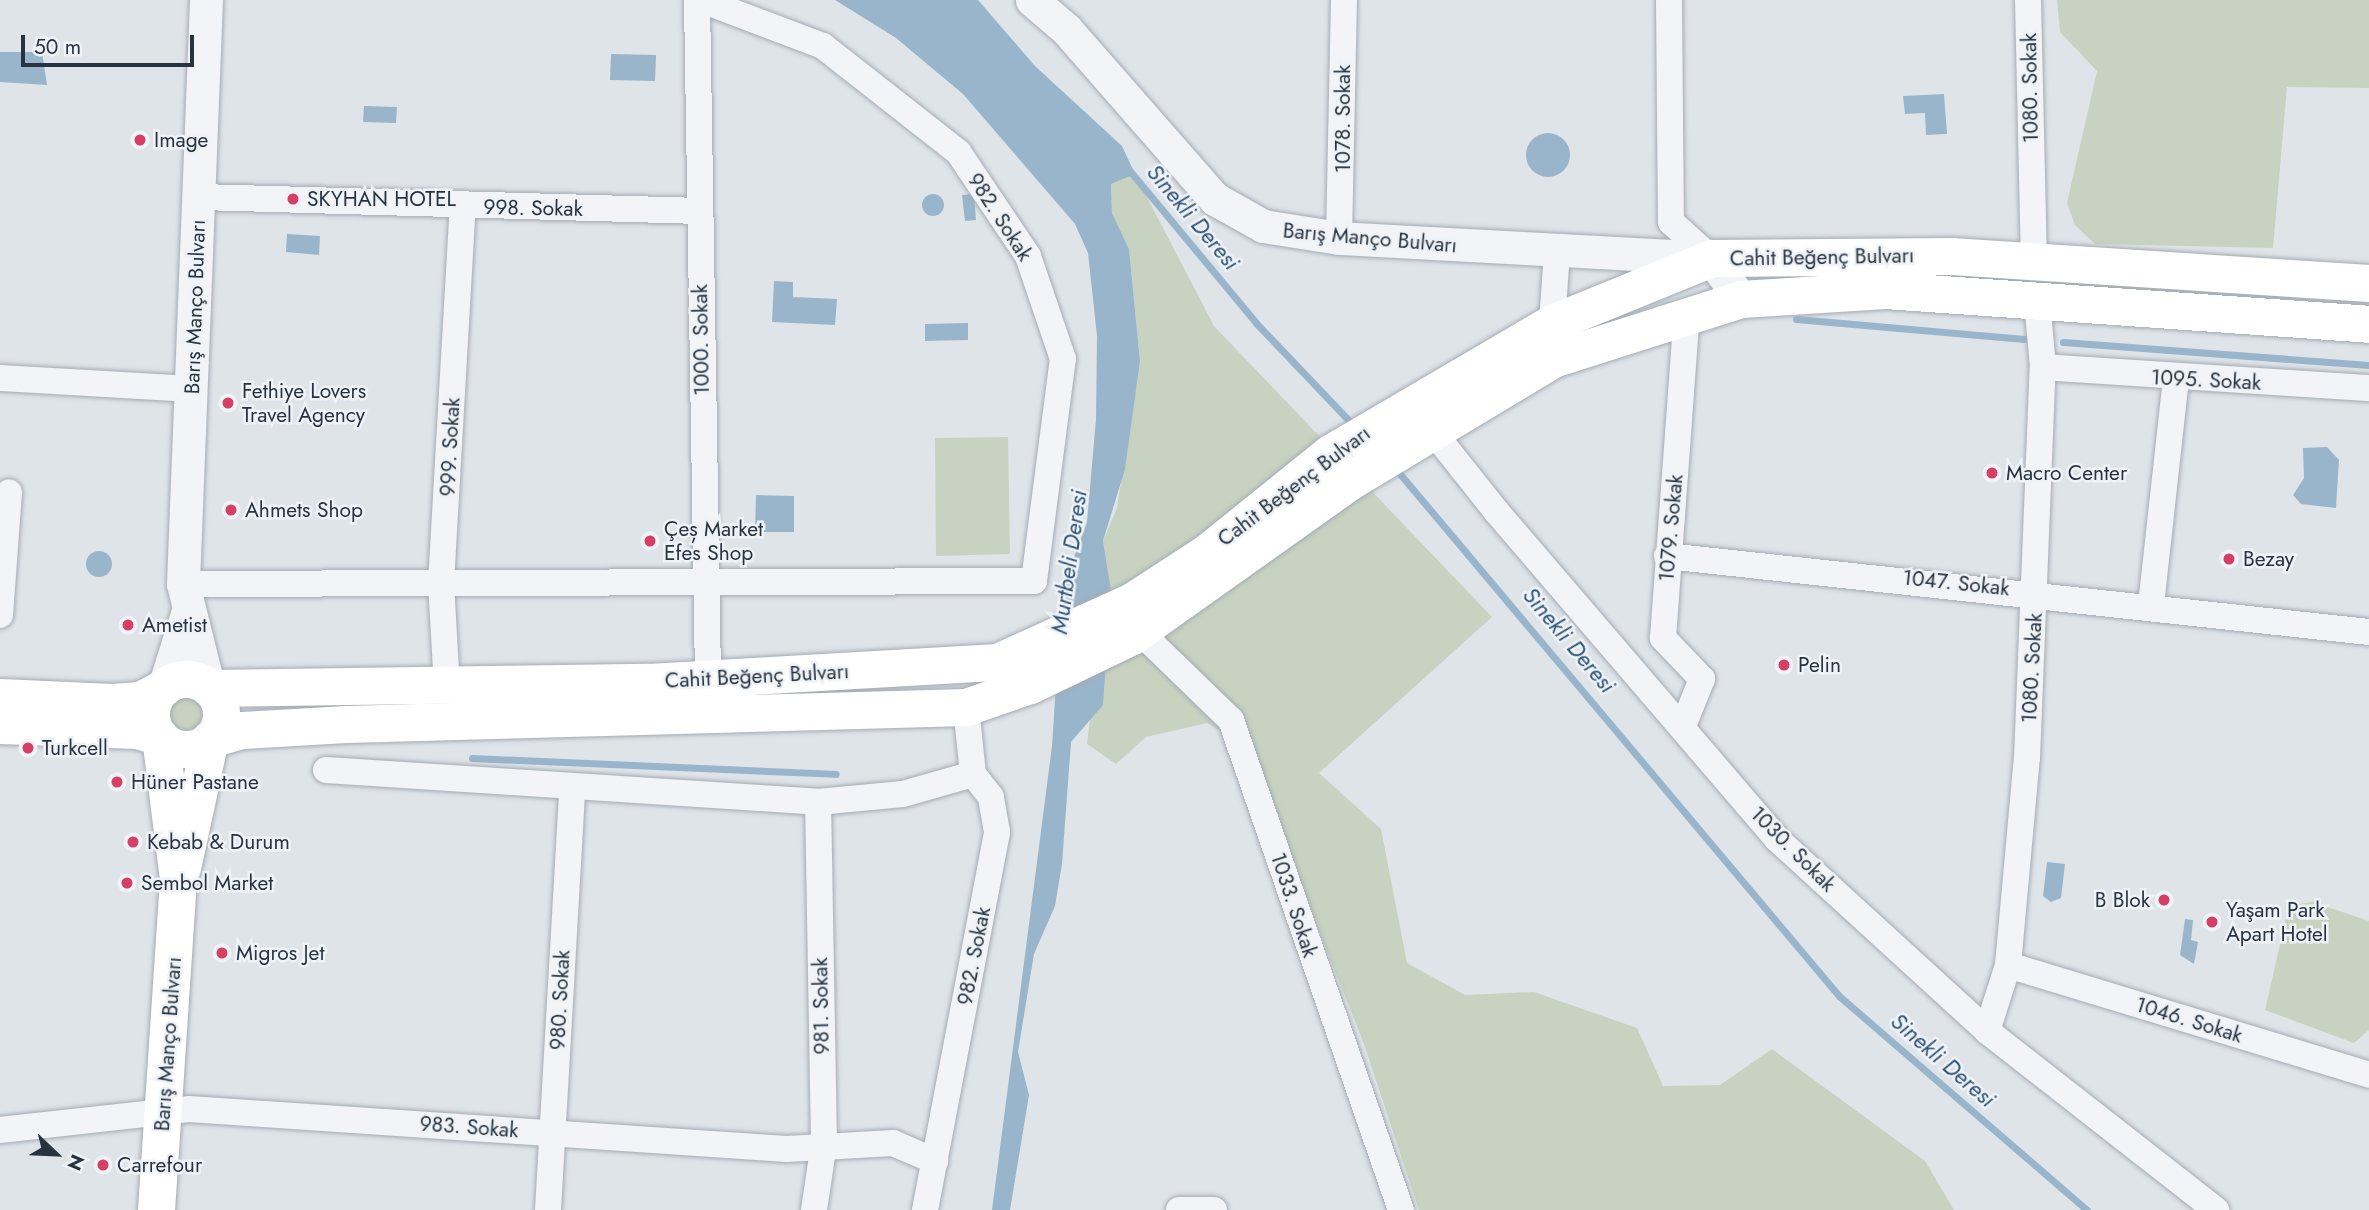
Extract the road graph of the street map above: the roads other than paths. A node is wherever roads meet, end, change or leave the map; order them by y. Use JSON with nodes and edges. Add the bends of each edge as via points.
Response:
{"nodes":[{"id":1,"x":206,"y":0,"type":"edge"},
{"id":2,"x":699,"y":0,"type":"edge"},
{"id":3,"x":1032,"y":0,"type":"edge"},
{"id":4,"x":1344,"y":0,"type":"edge"},
{"id":5,"x":1669,"y":0,"type":"edge"},
{"id":6,"x":2028,"y":0,"type":"edge"},
{"id":7,"x":200,"y":197,"type":"junction"},
{"id":8,"x":463,"y":207,"type":"junction"},
{"id":9,"x":699,"y":211,"type":"junction"},
{"id":10,"x":1339,"y":238,"type":"junction"},
{"id":11,"x":1556,"y":251,"type":"junction"},
{"id":12,"x":1711,"y":258,"type":"junction"},
{"id":13,"x":2034,"y":260,"type":"junction"},
{"id":14,"x":2369,"y":283,"type":"edge"},
{"id":15,"x":1741,"y":299,"type":"junction"},
{"id":16,"x":2037,"y":301,"type":"junction"},
{"id":17,"x":1687,"y":312,"type":"junction"},
{"id":18,"x":1552,"y":323,"type":"junction"},
{"id":19,"x":2369,"y":324,"type":"edge"},
{"id":20,"x":2043,"y":367,"type":"junction"},
{"id":21,"x":0,"y":378,"type":"edge"},
{"id":22,"x":2176,"y":380,"type":"junction"},
{"id":23,"x":192,"y":388,"type":"junction"},
{"id":24,"x":2369,"y":388,"type":"edge"},
{"id":25,"x":1439,"y":423,"type":"junction"},
{"id":26,"x":1394,"y":433,"type":"junction"},
{"id":27,"x":9,"y":492,"type":"dead end"},
{"id":28,"x":1667,"y":556,"type":"junction"},
{"id":29,"x":441,"y":583,"type":"junction"},
{"id":30,"x":705,"y":584,"type":"junction"},
{"id":31,"x":2036,"y":592,"type":"junction"},
{"id":32,"x":185,"y":599,"type":"junction"},
{"id":33,"x":2151,"y":606,"type":"junction"},
{"id":34,"x":0,"y":615,"type":"edge"},
{"id":35,"x":1134,"y":622,"type":"junction"},
{"id":36,"x":2369,"y":632,"type":"edge"},
{"id":37,"x":708,"y":679,"type":"junction"},
{"id":38,"x":164,"y":687,"type":"junction"},
{"id":39,"x":447,"y":687,"type":"junction"},
{"id":40,"x":209,"y":688,"type":"junction"},
{"id":41,"x":0,"y":696,"type":"edge"},
{"id":42,"x":966,"y":707,"type":"junction"},
{"id":43,"x":0,"y":725,"type":"edge"},
{"id":44,"x":1684,"y":726,"type":"junction"},
{"id":45,"x":160,"y":737,"type":"junction"},
{"id":46,"x":210,"y":739,"type":"junction"},
{"id":47,"x":326,"y":769,"type":"dead end"},
{"id":48,"x":973,"y":774,"type":"junction"},
{"id":49,"x":572,"y":789,"type":"junction"},
{"id":50,"x":818,"y":802,"type":"junction"},
{"id":51,"x":178,"y":879,"type":"junction"},
{"id":52,"x":2008,"y":965,"type":"junction"},
{"id":53,"x":1987,"y":1031,"type":"junction"},
{"id":54,"x":2369,"y":1075,"type":"edge"},
{"id":55,"x":164,"y":1111,"type":"junction"},
{"id":56,"x":0,"y":1130,"type":"edge"},
{"id":57,"x":554,"y":1132,"type":"junction"},
{"id":58,"x":824,"y":1143,"type":"junction"},
{"id":59,"x":935,"y":1161,"type":"junction"},
{"id":60,"x":156,"y":1210,"type":"edge"},
{"id":61,"x":548,"y":1210,"type":"edge"},
{"id":62,"x":814,"y":1210,"type":"edge"},
{"id":63,"x":925,"y":1210,"type":"edge"},
{"id":64,"x":1179,"y":1210,"type":"edge"},
{"id":65,"x":1214,"y":1210,"type":"edge"},
{"id":66,"x":1401,"y":1210,"type":"edge"},
{"id":67,"x":2216,"y":1210,"type":"edge"}],
"edges":[{"from":1,"to":7,"type":"street","name":"Barış Manço Bulvarı"},
{"from":2,"to":9,"type":"street","name":"1000. Sokak"},
{"from":2,"to":30,"type":"street","name":"982. Sokak","via":[[823,46],[958,152],[1028,256],[1063,359],[1034,581]]},
{"from":3,"to":10,"type":"street","name":"Barış Manço Bulvarı","via":[[1066,29],[1215,200],[1264,226]]},
{"from":4,"to":10,"type":"street","name":"1078. Sokak"},
{"from":5,"to":12,"type":"street","via":[[1671,222]]},
{"from":6,"to":13,"type":"street","name":"1080. Sokak"},
{"from":7,"to":8,"type":"street","name":"998. Sokak"},
{"from":7,"to":23,"type":"street","name":"Barış Manço Bulvarı"},
{"from":8,"to":9,"type":"street","name":"998. Sokak"},
{"from":8,"to":29,"type":"street","name":"999. Sokak"},
{"from":9,"to":30,"type":"street","name":"1000. Sokak"},
{"from":10,"to":11,"type":"street","name":"Barış Manço Bulvarı"},
{"from":11,"to":12,"type":"street","name":"Barış Manço Bulvarı"},
{"from":11,"to":18,"type":"street"},
{"from":12,"to":13,"type":"main road","name":"Cahit Beğenç Bulvarı","via":[[1834,253]]},
{"from":12,"to":15,"type":"street"},
{"from":12,"to":18,"type":"main road","name":"Cahit Beğenç Bulvarı"},
{"from":13,"to":14,"type":"main road","name":"Cahit Beğenç Bulvarı"},
{"from":15,"to":16,"type":"main road","name":"Cahit Beğenç Bulvarı","via":[[1885,290]]},
{"from":15,"to":17,"type":"main road","name":"Cahit Beğenç Bulvarı"},
{"from":16,"to":19,"type":"main road","name":"Cahit Beğenç Bulvarı"},
{"from":16,"to":20,"type":"street","name":"1080. Sokak"},
{"from":17,"to":25,"type":"main road","name":"Cahit Beğenç Bulvarı","via":[[1553,359]]},
{"from":17,"to":28,"type":"street","name":"1079. Sokak"},
{"from":18,"to":26,"type":"main road","name":"Cahit Beğenç Bulvarı"},
{"from":20,"to":22,"type":"street","name":"1095. Sokak"},
{"from":20,"to":31,"type":"street","name":"1080. Sokak"},
{"from":21,"to":23,"type":"street"},
{"from":22,"to":24,"type":"street","name":"1095. Sokak"},
{"from":22,"to":33,"type":"street"},
{"from":23,"to":32,"type":"street","name":"Barış Manço Bulvarı"},
{"from":25,"to":26,"type":"main road","name":"Cahit Beğenç Bulvarı"},
{"from":25,"to":44,"type":"street","name":"1030. Sokak","via":[[1443,443],[1496,511]]},
{"from":26,"to":35,"type":"main road","name":"Cahit Beğenç Bulvarı","via":[[1206,553]]},
{"from":27,"to":34,"type":"street"},
{"from":28,"to":31,"type":"street","name":"1047. Sokak"},
{"from":28,"to":44,"type":"street","name":"1079. Sokak","via":[[1663,638],[1702,678]]},
{"from":29,"to":30,"type":"street"},
{"from":29,"to":32,"type":"street"},
{"from":29,"to":39,"type":"street","name":"999. Sokak"},
{"from":30,"to":37,"type":"street","name":"1000. Sokak"},
{"from":31,"to":33,"type":"street","name":"1047. Sokak"},
{"from":31,"to":52,"type":"street","name":"1080. Sokak"},
{"from":32,"to":38,"type":"street","name":"Barış Manço Bulvarı"},
{"from":32,"to":40,"type":"street","name":"Barış Manço Bulvarı"},
{"from":33,"to":36,"type":"street","name":"1047. Sokak"},
{"from":35,"to":37,"type":"main road","name":"Cahit Beğenç Bulvarı","via":[[1046,644],[997,662]]},
{"from":35,"to":42,"type":"main road","name":"Cahit Beğenç Bulvarı","via":[[1030,685]]},
{"from":35,"to":66,"type":"street","name":"1033. Sokak","via":[[1231,720]]},
{"from":37,"to":39,"type":"main road","name":"Cahit Beğenç Bulvarı"},
{"from":38,"to":40,"type":"main road","via":[[190,679]]},
{"from":38,"to":41,"type":"main road","via":[[140,699],[112,702]]},
{"from":38,"to":45,"type":"main road","via":[[151,711]]},
{"from":39,"to":40,"type":"main road","name":"Cahit Beğenç Bulvarı"},
{"from":40,"to":46,"type":"main road","via":[[221,713]]},
{"from":42,"to":46,"type":"main road","name":"Cahit Beğenç Bulvarı","via":[[346,724],[242,730]]},
{"from":42,"to":48,"type":"street","name":"982. Sokak"},
{"from":43,"to":45,"type":"main road","via":[[137,730]]},
{"from":44,"to":53,"type":"street","name":"1030. Sokak","via":[[1777,839]]},
{"from":45,"to":46,"type":"main road","via":[[185,749]]},
{"from":45,"to":51,"type":"main road","name":"Barış Manço Bulvarı"},
{"from":46,"to":51,"type":"main road","name":"Barış Manço Bulvarı","via":[[194,831]]},
{"from":47,"to":49,"type":"street"},
{"from":48,"to":50,"type":"street","via":[[903,794]]},
{"from":48,"to":59,"type":"street","name":"982. Sokak","via":[[991,797],[998,832]]},
{"from":49,"to":50,"type":"street"},
{"from":49,"to":57,"type":"street","name":"980. Sokak"},
{"from":50,"to":58,"type":"street","name":"981. Sokak"},
{"from":51,"to":55,"type":"main road","name":"Barış Manço Bulvarı"},
{"from":52,"to":53,"type":"street","name":"1080. Sokak"},
{"from":52,"to":54,"type":"street","name":"1046. Sokak"},
{"from":53,"to":67,"type":"street","name":"1030. Sokak"},
{"from":55,"to":56,"type":"street","name":"983. Sokak"},
{"from":55,"to":57,"type":"street","name":"983. Sokak"},
{"from":55,"to":60,"type":"main road","name":"Barış Manço Bulvarı"},
{"from":57,"to":58,"type":"street","name":"983. Sokak","via":[[787,1149]]},
{"from":57,"to":61,"type":"street","name":"980. Sokak"},
{"from":58,"to":59,"type":"street","name":"983. Sokak","via":[[893,1143]]},
{"from":58,"to":62,"type":"street","name":"981. Sokak"},
{"from":59,"to":63,"type":"street","name":"982. Sokak"},
{"from":64,"to":65,"type":"street"}]}
